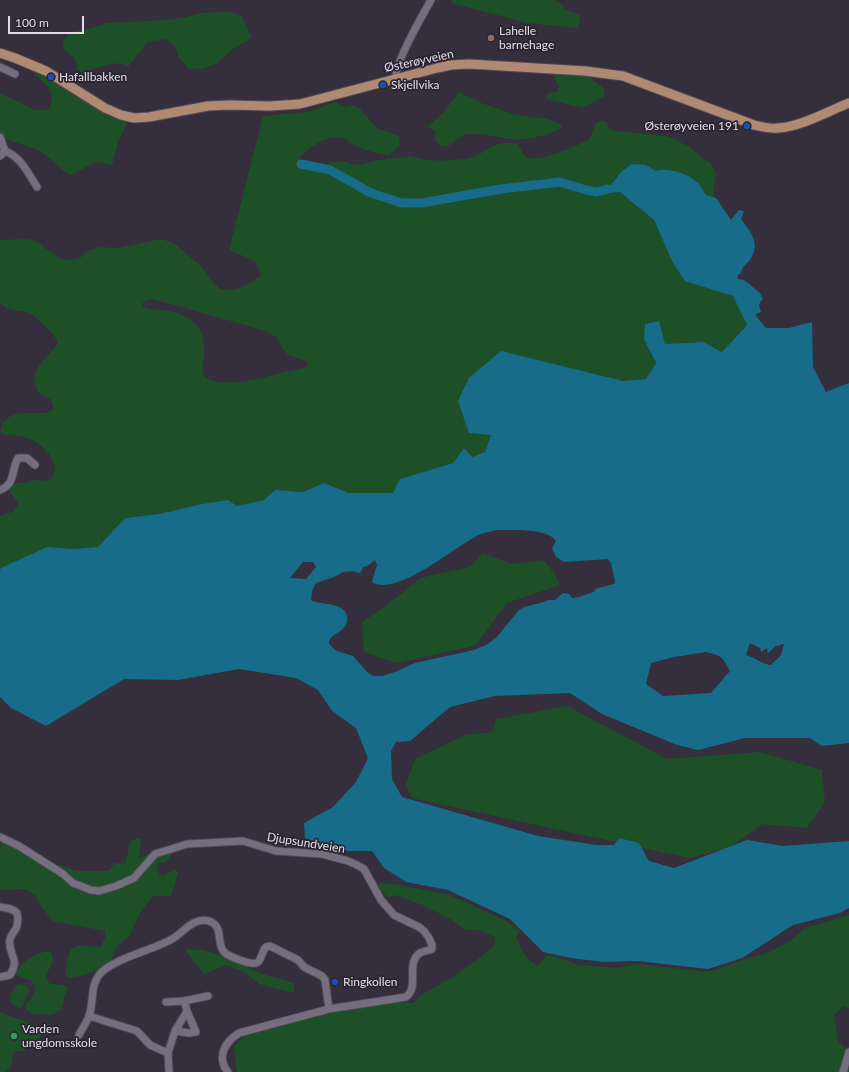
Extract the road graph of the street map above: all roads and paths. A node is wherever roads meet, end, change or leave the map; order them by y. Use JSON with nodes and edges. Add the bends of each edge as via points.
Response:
{"nodes":[{"id":1,"x":431,"y":0,"type":"edge"},
{"id":2,"x":0,"y":53,"type":"edge"},
{"id":3,"x":0,"y":68,"type":"edge"},
{"id":4,"x":15,"y":74,"type":"dead end"},
{"id":5,"x":396,"y":78,"type":"junction"},
{"id":6,"x":849,"y":103,"type":"edge"},
{"id":7,"x":0,"y":137,"type":"edge"},
{"id":8,"x":2,"y":153,"type":"edge"},
{"id":9,"x":38,"y":187,"type":"dead end"},
{"id":10,"x":35,"y":465,"type":"dead end"},
{"id":11,"x":0,"y":490,"type":"edge"},
{"id":12,"x":0,"y":836,"type":"edge"},
{"id":13,"x":0,"y":907,"type":"edge"},
{"id":14,"x":0,"y":977,"type":"edge"},
{"id":15,"x":208,"y":996,"type":"dead end"},
{"id":16,"x":184,"y":1001,"type":"junction"},
{"id":17,"x":166,"y":1002,"type":"dead end"},
{"id":18,"x":329,"y":1008,"type":"junction"},
{"id":19,"x":186,"y":1011,"type":"junction"},
{"id":20,"x":89,"y":1016,"type":"junction"},
{"id":21,"x":175,"y":1031,"type":"junction"},
{"id":22,"x":78,"y":1034,"type":"dead end"},
{"id":23,"x":849,"y":1052,"type":"edge"},
{"id":24,"x":168,"y":1053,"type":"junction"},
{"id":25,"x":169,"y":1072,"type":"edge"},
{"id":26,"x":228,"y":1072,"type":"edge"},
{"id":27,"x":843,"y":1072,"type":"edge"}],
"edges":[{"from":1,"to":5,"type":"street","via":[[399,61]]},
{"from":2,"to":5,"type":"main road","name":"Østerøyveien","via":[[40,68],[106,108],[134,118],[208,106],[300,104]]},
{"from":3,"to":4,"type":"street"},
{"from":5,"to":6,"type":"main road","name":"Østerøyveien","via":[[447,66],[469,64],[610,73],[633,79],[754,125],[771,128],[794,125]]},
{"from":7,"to":8,"type":"street"},
{"from":8,"to":9,"type":"street","via":[[11,153],[19,160]]},
{"from":10,"to":11,"type":"street","via":[[27,458],[18,458],[11,481]]},
{"from":12,"to":18,"type":"street","name":"Djupsundveien","via":[[73,883],[91,890],[116,886],[134,878],[156,854],[187,844],[243,841],[276,851],[322,854],[348,861],[364,869],[381,900],[394,915],[419,927],[429,938],[432,949],[416,957],[412,970],[413,982],[406,997]]},
{"from":13,"to":14,"type":"street","via":[[14,910],[18,917],[17,926],[10,940],[15,962],[13,970],[10,975]]},
{"from":15,"to":16,"type":"street"},
{"from":16,"to":17,"type":"street"},
{"from":16,"to":19,"type":"street"},
{"from":18,"to":20,"type":"street","via":[[325,980],[322,976],[270,946],[263,950],[256,964],[232,957],[222,948],[217,927],[202,920],[195,922],[172,939],[121,961],[100,974],[92,995]]},
{"from":18,"to":26,"type":"street","via":[[239,1033],[231,1038],[226,1044],[223,1057]]},
{"from":19,"to":21,"type":"street"},
{"from":19,"to":21,"type":"street","via":[[196,1032]]},
{"from":20,"to":22,"type":"street"},
{"from":20,"to":24,"type":"street","via":[[137,1031],[150,1045]]},
{"from":21,"to":24,"type":"street"},
{"from":23,"to":27,"type":"street"},
{"from":24,"to":25,"type":"street"}]}
